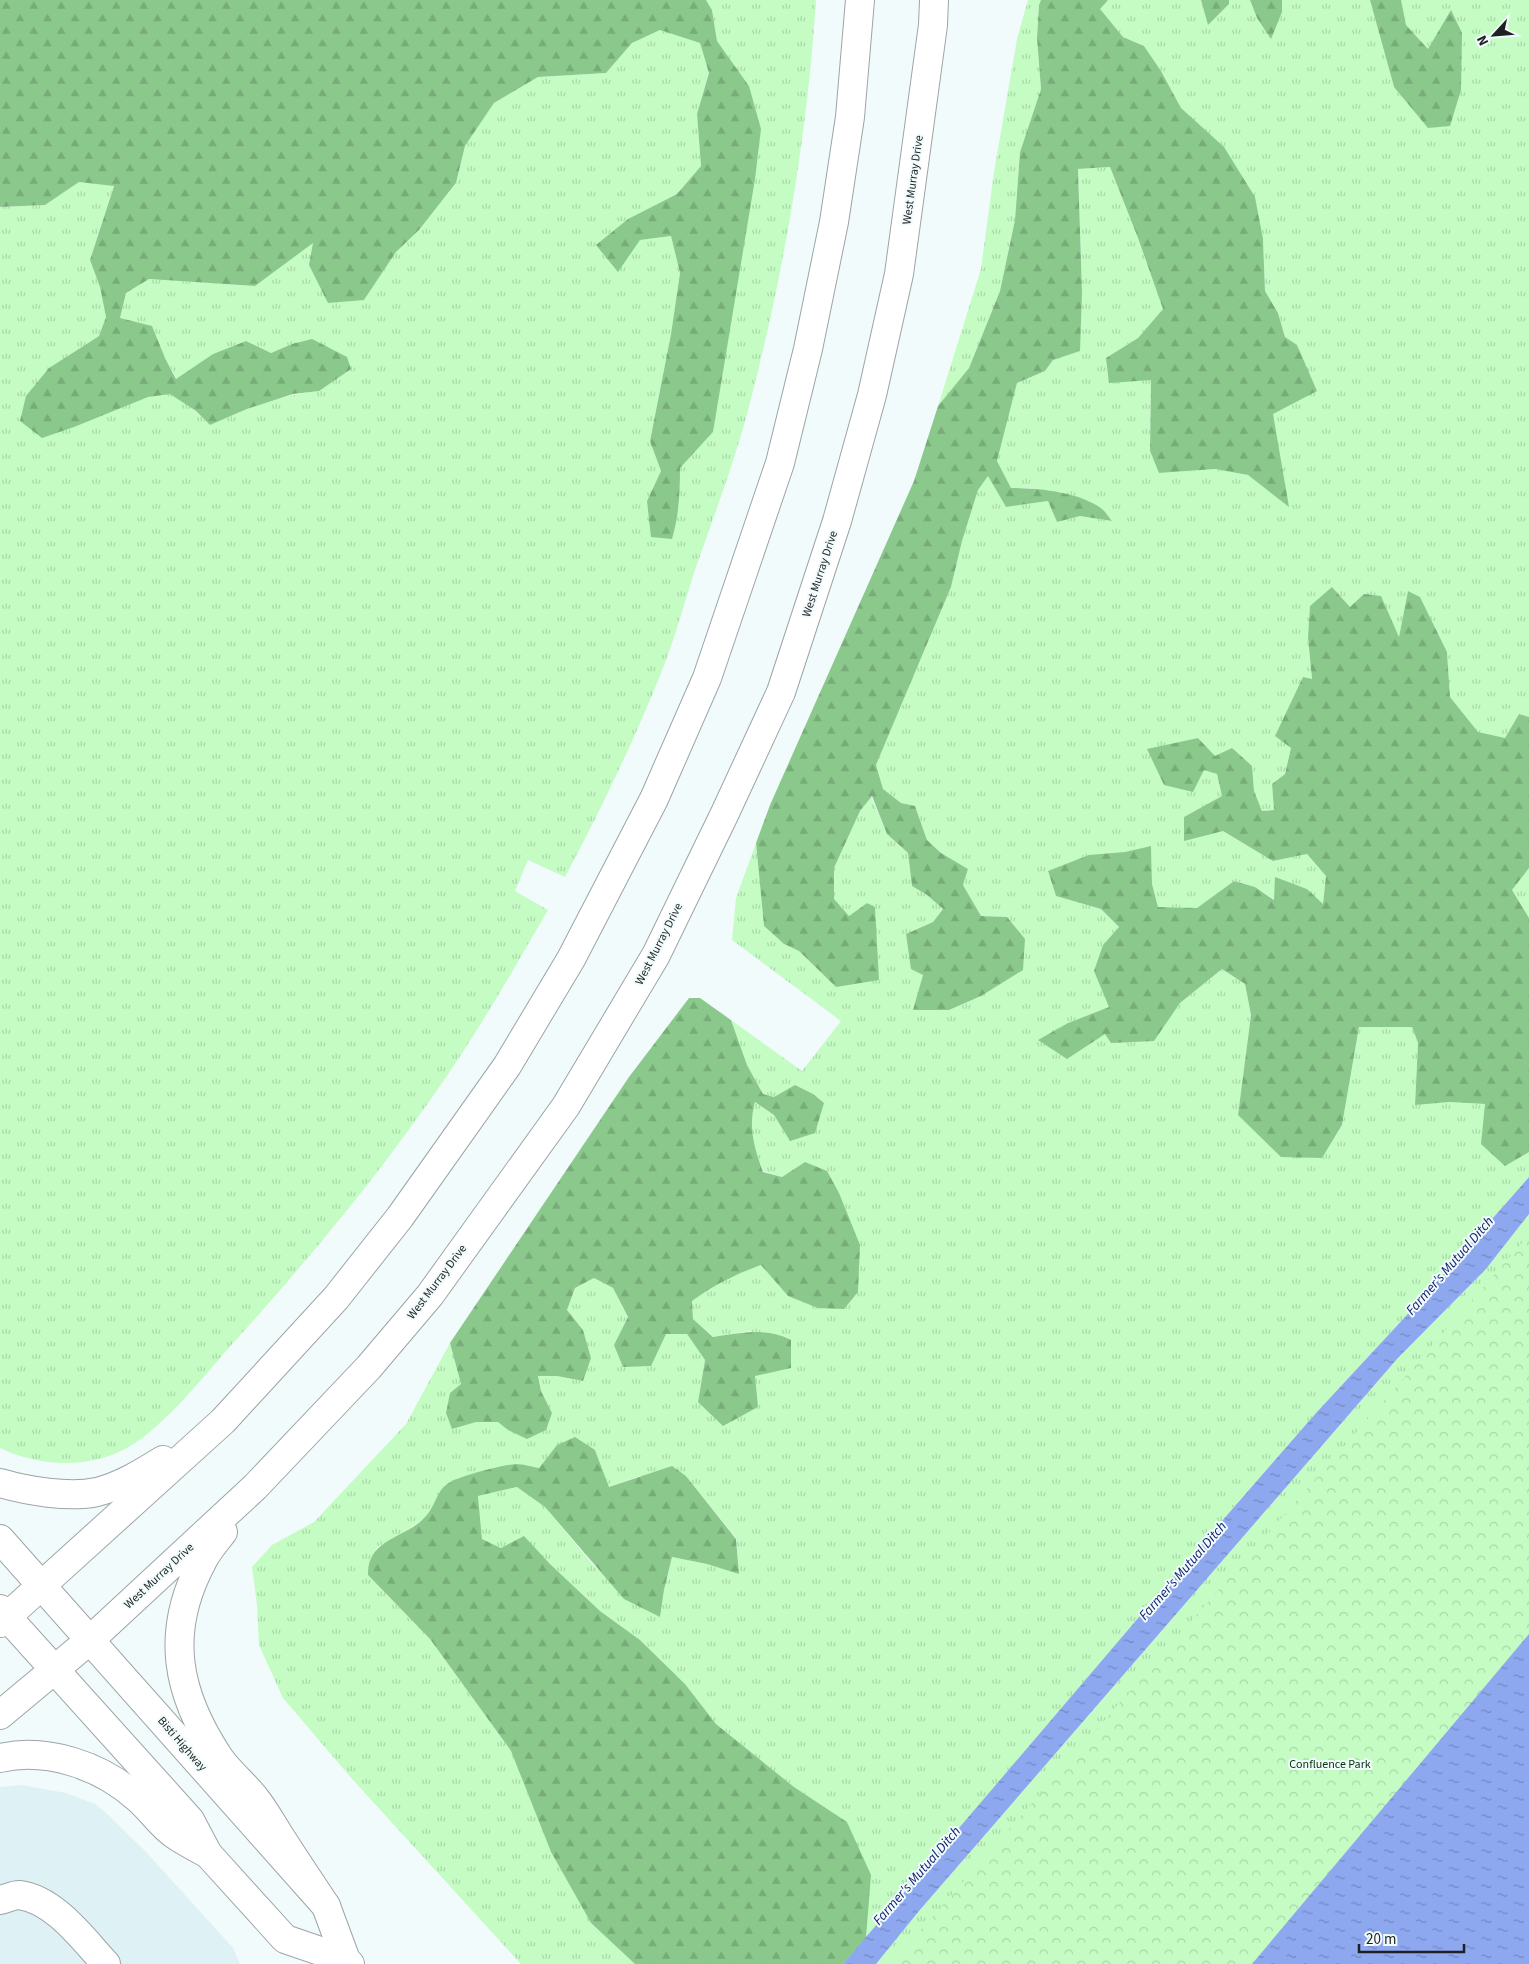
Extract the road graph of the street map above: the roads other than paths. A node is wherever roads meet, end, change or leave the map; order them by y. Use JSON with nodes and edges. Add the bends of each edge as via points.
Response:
{"nodes":[{"id":1,"x":860,"y":0,"type":"edge"},
{"id":2,"x":934,"y":0,"type":"edge"},
{"id":3,"x":223,"y":1421,"type":"junction"},
{"id":4,"x":0,"y":1483,"type":"edge"},
{"id":5,"x":255,"y":1487,"type":"junction"},
{"id":6,"x":0,"y":1539,"type":"edge"},
{"id":7,"x":42,"y":1587,"type":"junction"},
{"id":8,"x":2,"y":1616,"type":"edge"},
{"id":9,"x":90,"y":1640,"type":"junction"},
{"id":10,"x":55,"y":1669,"type":"junction"},
{"id":11,"x":0,"y":1715,"type":"edge"},
{"id":12,"x":0,"y":1758,"type":"edge"},
{"id":13,"x":208,"y":1854,"type":"junction"},
{"id":14,"x":0,"y":1900,"type":"edge"},
{"id":15,"x":326,"y":1906,"type":"junction"},
{"id":16,"x":346,"y":1963,"type":"edge"},
{"id":17,"x":106,"y":1964,"type":"edge"}],
"edges":[{"from":1,"to":3,"type":"main road","via":[[850,117],[834,222],[780,463],[707,678],[654,799],[571,959],[501,1074],[400,1217],[336,1298]]},
{"from":2,"to":5,"type":"main road","name":"West Murray Drive","via":[[934,25],[900,274],[872,395],[837,521],[780,692],[729,804],[656,955],[566,1106],[430,1295],[369,1367]]},
{"from":3,"to":4,"type":"main road","via":[[134,1478],[96,1492],[68,1494],[22,1490]]},
{"from":3,"to":7,"type":"main road"},
{"from":5,"to":9,"type":"main road","name":"West Murray Drive"},
{"from":5,"to":15,"type":"main road","via":[[203,1559],[189,1590],[178,1642],[180,1670],[196,1717],[213,1746],[256,1799]]},
{"from":6,"to":7,"type":"main road","name":"Bisti Highway"},
{"from":7,"to":8,"type":"main road"},
{"from":7,"to":9,"type":"main road","name":"Bisti Highway"},
{"from":8,"to":10,"type":"main road","name":"Bisti Highway"},
{"from":9,"to":10,"type":"main road","name":"West Murray Drive"},
{"from":9,"to":15,"type":"main road","name":"Bisti Highway"},
{"from":10,"to":11,"type":"main road","name":"West Murray Drive"},
{"from":10,"to":13,"type":"main road","name":"Bisti Highway","via":[[190,1820]]},
{"from":12,"to":13,"type":"main road","via":[[53,1757],[108,1776],[136,1796],[173,1834]]},
{"from":13,"to":16,"type":"main road","name":"Bisti Highway","via":[[286,1939]]},
{"from":14,"to":17,"type":"main road","via":[[18,1895],[46,1904]]},
{"from":15,"to":16,"type":"main road","name":"Bisti Highway"}]}
